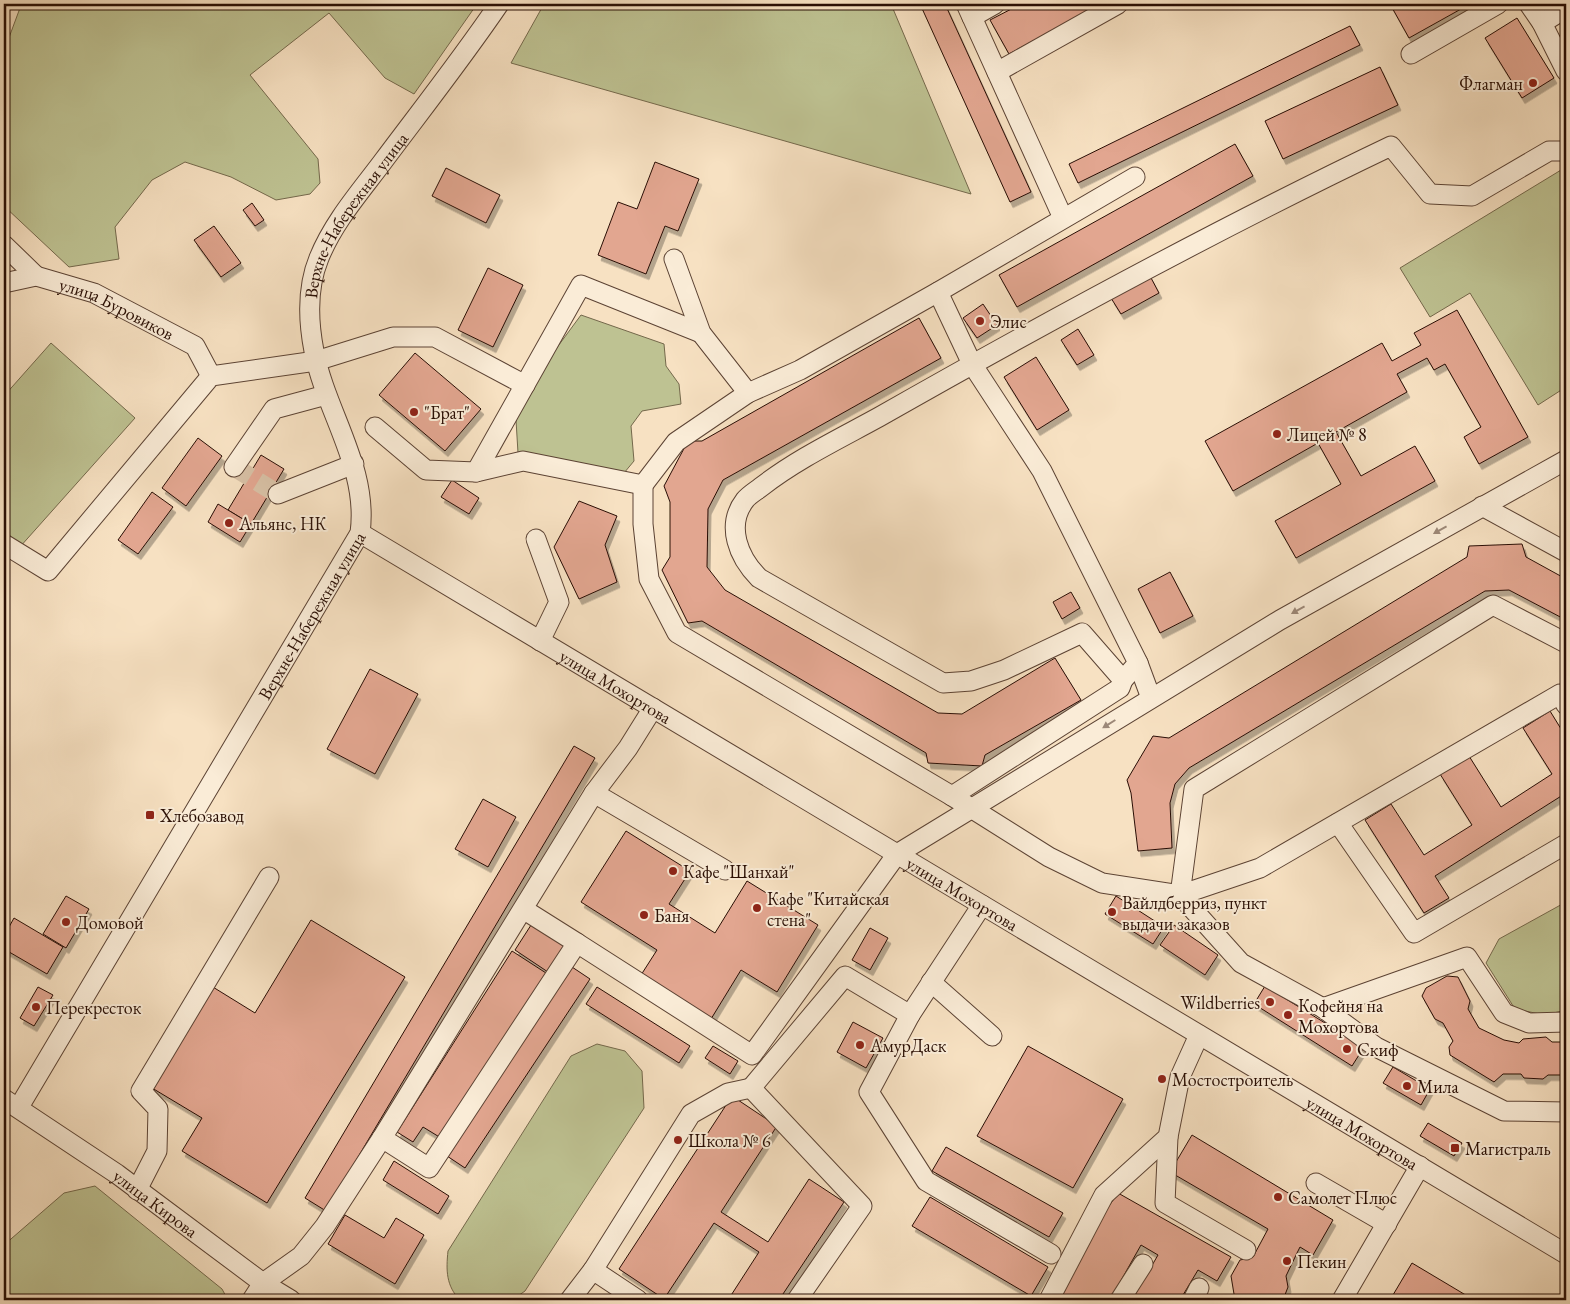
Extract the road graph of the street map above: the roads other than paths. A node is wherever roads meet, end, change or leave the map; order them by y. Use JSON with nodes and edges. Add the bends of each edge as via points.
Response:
{"nodes":[{"id":1,"x":499,"y":4,"type":"edge"},
{"id":2,"x":994,"y":4,"type":"edge"},
{"id":3,"x":1118,"y":4,"type":"edge"},
{"id":4,"x":1498,"y":4,"type":"edge"},
{"id":5,"x":1529,"y":4,"type":"edge"},
{"id":6,"x":1566,"y":8,"type":"edge"},
{"id":7,"x":969,"y":10,"type":"edge"},
{"id":8,"x":1542,"y":23,"type":"junction"},
{"id":9,"x":1411,"y":54,"type":"dead end"},
{"id":10,"x":1566,"y":71,"type":"edge"},
{"id":11,"x":997,"y":72,"type":"junction"},
{"id":12,"x":1566,"y":151,"type":"edge"},
{"id":13,"x":1135,"y":177,"type":"dead end"},
{"id":14,"x":1064,"y":218,"type":"junction"},
{"id":15,"x":4,"y":245,"type":"edge"},
{"id":16,"x":674,"y":259,"type":"dead end"},
{"id":17,"x":36,"y":276,"type":"junction"},
{"id":18,"x":4,"y":283,"type":"edge"},
{"id":19,"x":938,"y":292,"type":"junction"},
{"id":20,"x":701,"y":332,"type":"junction"},
{"id":21,"x":316,"y":361,"type":"junction"},
{"id":22,"x":972,"y":364,"type":"junction"},
{"id":23,"x":211,"y":376,"type":"junction"},
{"id":24,"x":525,"y":385,"type":"junction"},
{"id":25,"x":748,"y":393,"type":"junction"},
{"id":26,"x":326,"y":395,"type":"junction"},
{"id":27,"x":375,"y":427,"type":"dead end"},
{"id":28,"x":1566,"y":460,"type":"edge"},
{"id":29,"x":354,"y":464,"type":"junction"},
{"id":30,"x":234,"y":467,"type":"dead end"},
{"id":31,"x":476,"y":472,"type":"junction"},
{"id":32,"x":643,"y":485,"type":"junction"},
{"id":33,"x":278,"y":494,"type":"dead end"},
{"id":34,"x":1482,"y":506,"type":"junction"},
{"id":35,"x":360,"y":533,"type":"junction"},
{"id":36,"x":536,"y":539,"type":"dead end"},
{"id":37,"x":4,"y":544,"type":"edge"},
{"id":38,"x":1566,"y":552,"type":"edge"},
{"id":39,"x":540,"y":641,"type":"junction"},
{"id":40,"x":1566,"y":643,"type":"edge"},
{"id":41,"x":1138,"y":663,"type":"junction"},
{"id":42,"x":1123,"y":680,"type":"junction"},
{"id":43,"x":1151,"y":698,"type":"junction"},
{"id":44,"x":1566,"y":705,"type":"edge"},
{"id":45,"x":654,"y":708,"type":"junction"},
{"id":46,"x":594,"y":793,"type":"junction"},
{"id":47,"x":952,"y":796,"type":"junction"},
{"id":48,"x":971,"y":810,"type":"junction"},
{"id":49,"x":1338,"y":823,"type":"junction"},
{"id":50,"x":1566,"y":844,"type":"edge"},
{"id":51,"x":897,"y":854,"type":"junction"},
{"id":52,"x":725,"y":870,"type":"dead end"},
{"id":53,"x":269,"y":877,"type":"dead end"},
{"id":54,"x":1180,"y":895,"type":"junction"},
{"id":55,"x":982,"y":905,"type":"junction"},
{"id":56,"x":523,"y":910,"type":"junction"},
{"id":57,"x":577,"y":943,"type":"junction"},
{"id":58,"x":932,"y":982,"type":"junction"},
{"id":59,"x":1323,"y":1008,"type":"junction"},
{"id":60,"x":910,"y":1015,"type":"junction"},
{"id":61,"x":1566,"y":1022,"type":"edge"},
{"id":62,"x":1199,"y":1034,"type":"junction"},
{"id":63,"x":992,"y":1036,"type":"dead end"},
{"id":64,"x":751,"y":1088,"type":"junction"},
{"id":65,"x":12,"y":1103,"type":"edge"},
{"id":66,"x":1566,"y":1112,"type":"edge"},
{"id":67,"x":1168,"y":1137,"type":"junction"},
{"id":68,"x":382,"y":1138,"type":"junction"},
{"id":69,"x":1420,"y":1166,"type":"junction"},
{"id":70,"x":1316,"y":1183,"type":"dead end"},
{"id":71,"x":137,"y":1190,"type":"junction"},
{"id":72,"x":1387,"y":1224,"type":"junction"},
{"id":73,"x":1246,"y":1250,"type":"dead end"},
{"id":74,"x":1051,"y":1254,"type":"dead end"},
{"id":75,"x":1566,"y":1254,"type":"edge"},
{"id":76,"x":1143,"y":1264,"type":"dead end"},
{"id":77,"x":593,"y":1270,"type":"junction"},
{"id":78,"x":262,"y":1283,"type":"junction"},
{"id":79,"x":252,"y":1300,"type":"edge"},
{"id":80,"x":290,"y":1300,"type":"edge"},
{"id":81,"x":570,"y":1300,"type":"edge"},
{"id":82,"x":638,"y":1300,"type":"edge"},
{"id":83,"x":797,"y":1300,"type":"edge"},
{"id":84,"x":1049,"y":1300,"type":"edge"},
{"id":85,"x":1120,"y":1300,"type":"edge"},
{"id":86,"x":1342,"y":1300,"type":"edge"}],
"edges":[{"from":1,"to":21,"type":"street","name":"Верхне-Набережная улица","via":[[340,219],[319,258],[311,289],[309,325]]},
{"from":2,"to":7,"type":"street"},
{"from":3,"to":11,"type":"street"},
{"from":4,"to":9,"type":"street"},
{"from":5,"to":8,"type":"street"},
{"from":6,"to":8,"type":"street"},
{"from":7,"to":11,"type":"street"},
{"from":8,"to":10,"type":"street"},
{"from":11,"to":14,"type":"street"},
{"from":12,"to":22,"type":"street","via":[[1549,151],[1472,196],[1430,194],[1391,146],[1310,185]]},
{"from":13,"to":14,"type":"street"},
{"from":14,"to":19,"type":"street"},
{"from":15,"to":17,"type":"street"},
{"from":16,"to":20,"type":"street"},
{"from":17,"to":18,"type":"street","name":"улица Буровиков"},
{"from":17,"to":23,"type":"street","name":"улица Буровиков","via":[[94,293],[195,346]]},
{"from":19,"to":22,"type":"street"},
{"from":19,"to":25,"type":"street","via":[[800,370]]},
{"from":20,"to":24,"type":"street","via":[[582,284]]},
{"from":20,"to":25,"type":"street"},
{"from":21,"to":23,"type":"street"},
{"from":21,"to":24,"type":"street","via":[[393,337],[435,337]]},
{"from":21,"to":26,"type":"street","name":"Верхне-Набережная улица"},
{"from":22,"to":41,"type":"street","via":[[1042,472]]},
{"from":22,"to":42,"type":"street","via":[[777,475],[745,500],[737,519],[736,546],[759,578],[943,683],[971,681],[1004,670],[1082,633]]},
{"from":23,"to":37,"type":"street","via":[[48,571]]},
{"from":24,"to":31,"type":"street"},
{"from":25,"to":32,"type":"street","via":[[676,442]]},
{"from":26,"to":29,"type":"street","name":"Верхне-Набережная улица"},
{"from":26,"to":30,"type":"street","via":[[274,409]]},
{"from":27,"to":31,"type":"street","via":[[426,470]]},
{"from":28,"to":34,"type":"street"},
{"from":29,"to":33,"type":"street"},
{"from":29,"to":35,"type":"street","name":"Верхне-Набережная улица","via":[[361,500]]},
{"from":31,"to":32,"type":"street","via":[[523,461]]},
{"from":32,"to":47,"type":"street","via":[[649,579],[678,633]]},
{"from":34,"to":38,"type":"street"},
{"from":34,"to":43,"type":"street","one_way":true,"via":[[1280,620]]},
{"from":35,"to":39,"type":"street","name":"улица Мохортова"},
{"from":35,"to":65,"type":"street","name":"Верхне-Набережная улица"},
{"from":36,"to":39,"type":"street","via":[[559,602]]},
{"from":39,"to":45,"type":"street","name":"улица Мохортова"},
{"from":40,"to":54,"type":"street","via":[[1493,605],[1194,789]]},
{"from":41,"to":42,"type":"street"},
{"from":41,"to":43,"type":"street"},
{"from":42,"to":47,"type":"street","via":[[1120,688]]},
{"from":43,"to":48,"type":"street","one_way":true},
{"from":44,"to":49,"type":"street","via":[[1560,694]]},
{"from":45,"to":46,"type":"street"},
{"from":45,"to":51,"type":"street","name":"улица Мохортова"},
{"from":46,"to":52,"type":"street"},
{"from":46,"to":56,"type":"street"},
{"from":47,"to":48,"type":"street"},
{"from":48,"to":51,"type":"street"},
{"from":48,"to":54,"type":"street","via":[[1049,857],[1102,884]]},
{"from":49,"to":50,"type":"street","via":[[1414,933]]},
{"from":49,"to":54,"type":"street","via":[[1260,868]]},
{"from":51,"to":55,"type":"street","name":"улица Мохортова"},
{"from":51,"to":57,"type":"street","via":[[752,1055]]},
{"from":53,"to":71,"type":"street","via":[[141,1091],[158,1109],[157,1151]]},
{"from":54,"to":59,"type":"street","via":[[1240,962]]},
{"from":55,"to":58,"type":"street"},
{"from":55,"to":62,"type":"street","name":"улица Мохортова"},
{"from":56,"to":57,"type":"street"},
{"from":56,"to":68,"type":"street"},
{"from":57,"to":68,"type":"street","via":[[429,1168]]},
{"from":58,"to":60,"type":"street"},
{"from":58,"to":63,"type":"street"},
{"from":59,"to":61,"type":"street","via":[[1467,957],[1504,1013],[1529,1023]]},
{"from":59,"to":66,"type":"street","via":[[1376,1047],[1504,1112]]},
{"from":60,"to":64,"type":"street","via":[[845,976]]},
{"from":60,"to":74,"type":"street","via":[[869,1092],[926,1181]]},
{"from":62,"to":67,"type":"street","via":[[1180,1077]]},
{"from":62,"to":69,"type":"street","name":"улица Мохортова"},
{"from":64,"to":77,"type":"street","via":[[728,1093],[691,1114]]},
{"from":64,"to":83,"type":"street","via":[[862,1206]]},
{"from":65,"to":71,"type":"street","name":"улица Кирова"},
{"from":67,"to":73,"type":"street","via":[[1165,1203]]},
{"from":67,"to":84,"type":"street","via":[[1104,1195]]},
{"from":68,"to":78,"type":"street","via":[[325,1226],[301,1256]]},
{"from":69,"to":72,"type":"street"},
{"from":69,"to":75,"type":"street","name":"улица Мохортова"},
{"from":70,"to":72,"type":"street"},
{"from":71,"to":78,"type":"street","name":"улица Кирова"},
{"from":72,"to":86,"type":"street"},
{"from":76,"to":85,"type":"street"},
{"from":77,"to":81,"type":"street"},
{"from":77,"to":82,"type":"street"},
{"from":78,"to":79,"type":"street"},
{"from":78,"to":80,"type":"street","name":"улица Кирова"}]}
